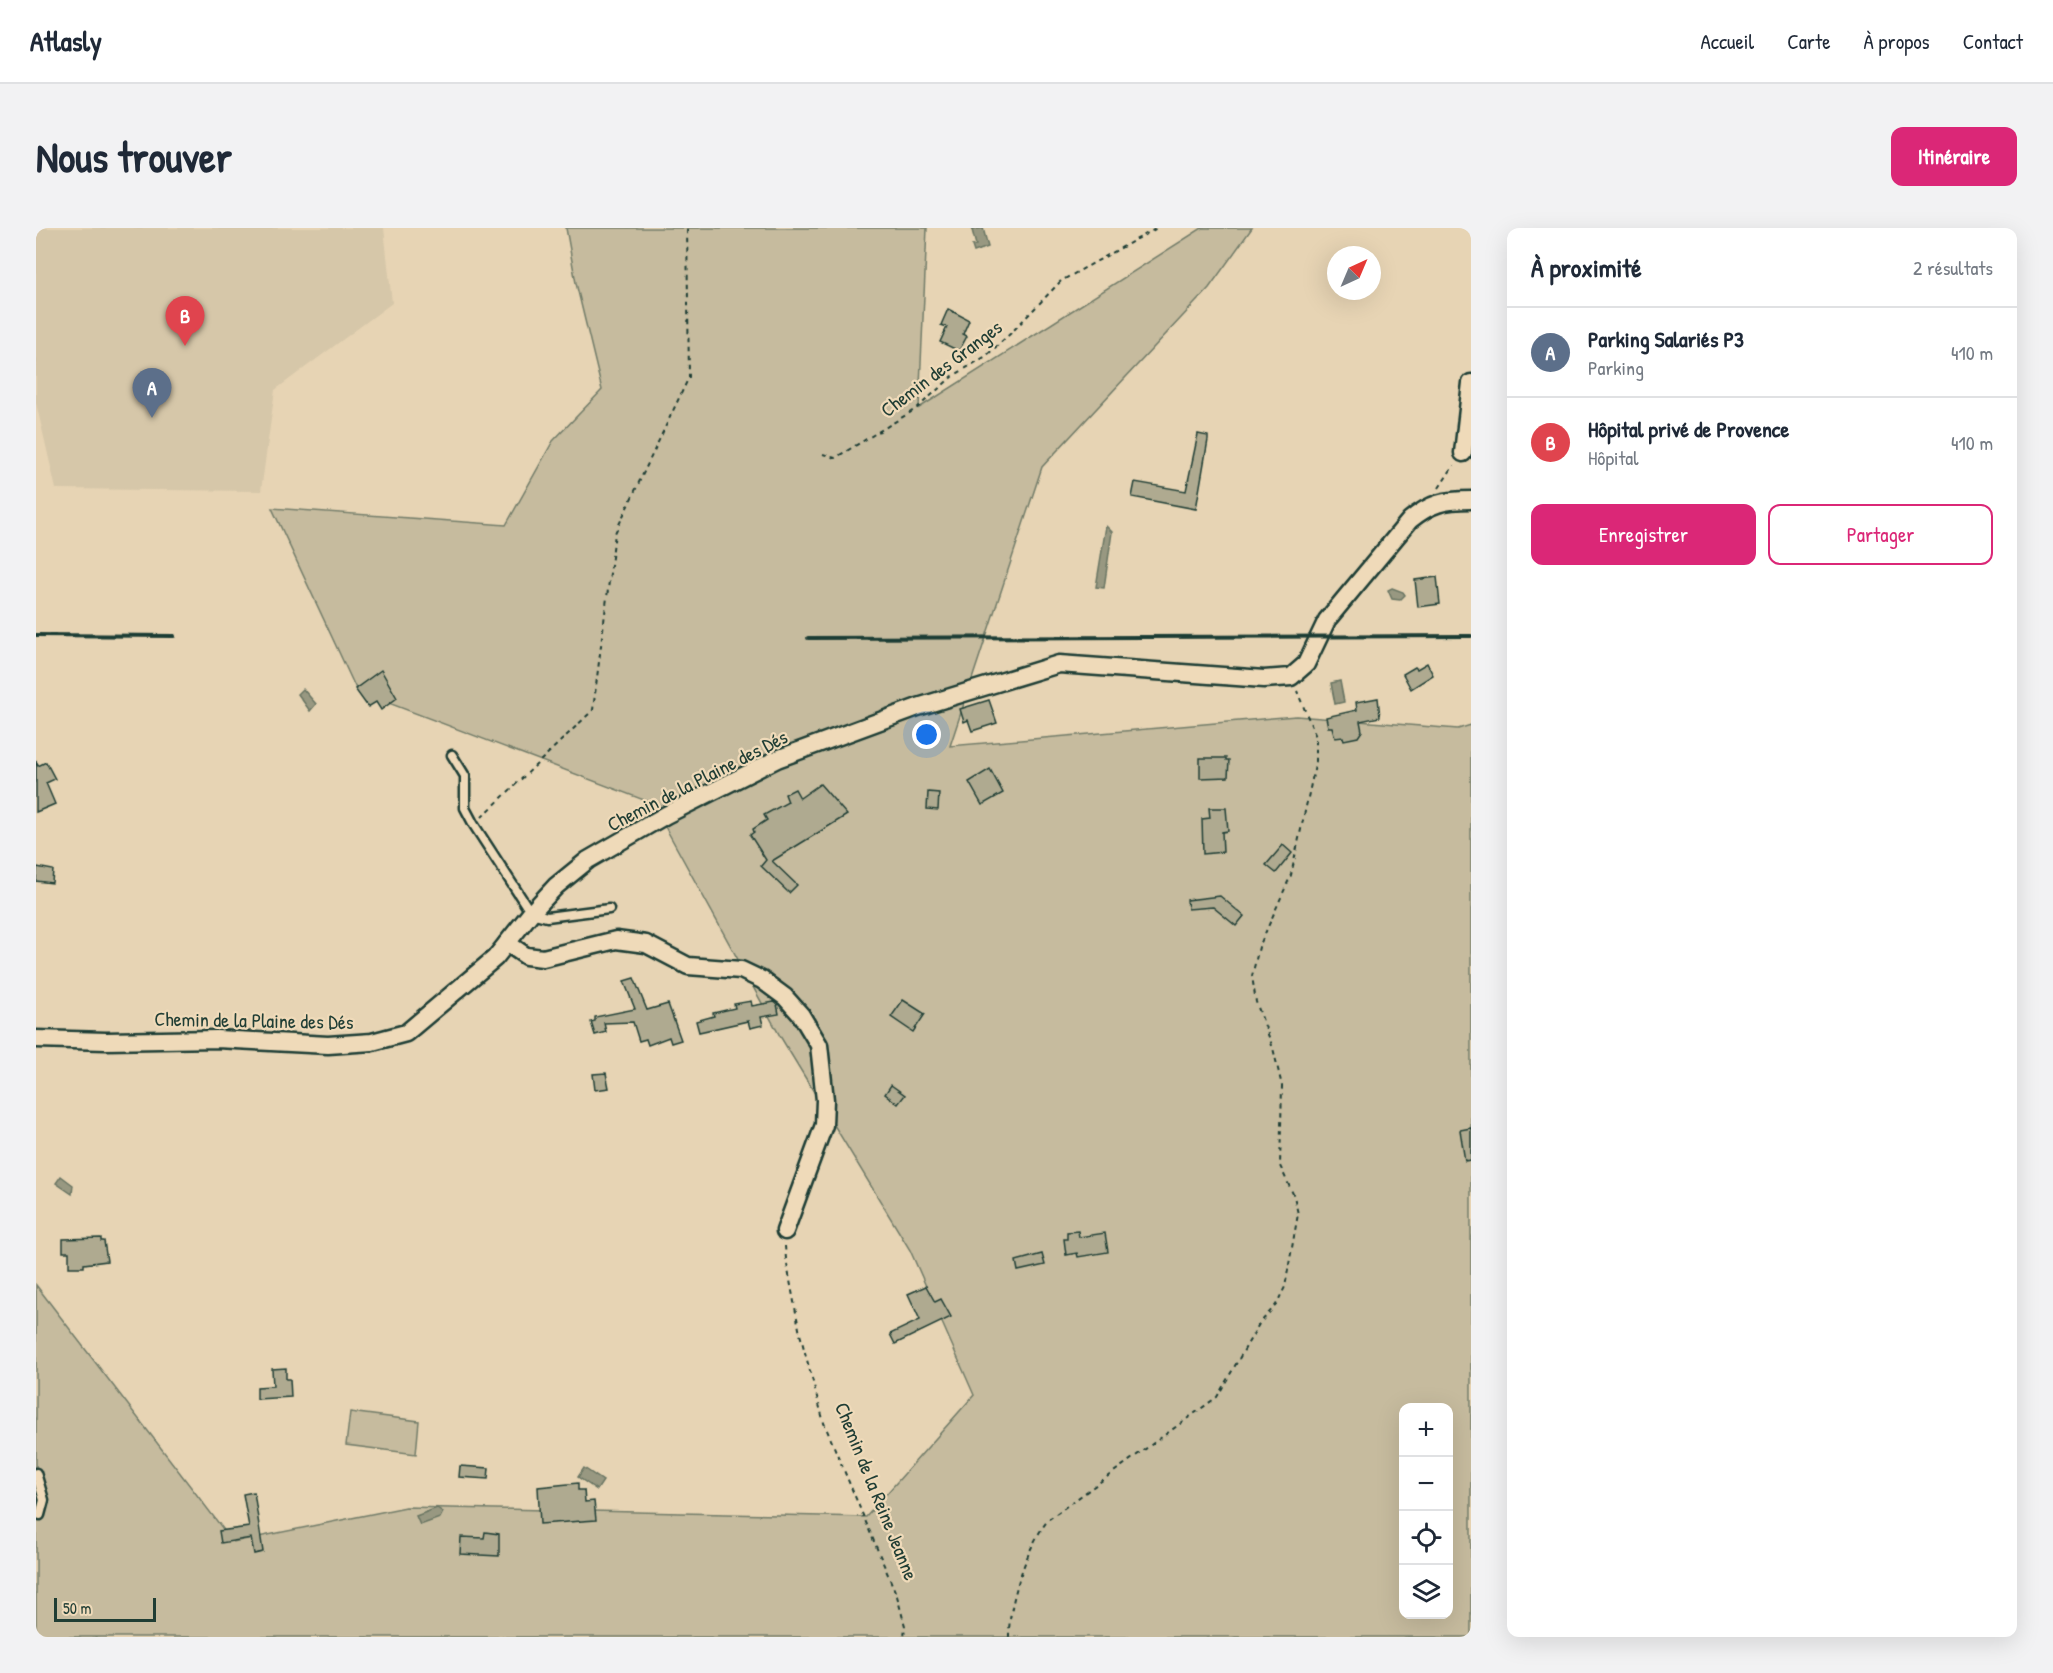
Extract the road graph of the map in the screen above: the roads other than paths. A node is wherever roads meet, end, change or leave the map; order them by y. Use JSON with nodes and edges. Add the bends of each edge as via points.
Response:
{"nodes":[{"id":1,"x":1471,"y":383,"type":"edge"},
{"id":2,"x":1463,"y":453,"type":"road end"},
{"id":3,"x":1471,"y":500,"type":"edge"},
{"id":4,"x":452,"y":755,"type":"dead end"},
{"id":5,"x":609,"y":909,"type":"dead end"},
{"id":6,"x":531,"y":913,"type":"junction"},
{"id":7,"x":507,"y":943,"type":"junction"},
{"id":8,"x":36,"y":1039,"type":"edge"},
{"id":9,"x":785,"y":1231,"type":"road end"},
{"id":10,"x":36,"y":1473,"type":"edge"},
{"id":11,"x":40,"y":1515,"type":"dead end"}],
"edges":[{"from":1,"to":2,"type":"street"},
{"from":3,"to":6,"type":"street","name":"Chemin de la Plaine des Dés","via":[[1426,507],[1410,520],[1327,620],[1305,664],[1291,677],[1264,679],[1059,664],[918,707],[777,759],[666,815],[588,860]]},
{"from":4,"to":6,"type":"lane","via":[[465,776],[465,808]]},
{"from":5,"to":6,"type":"lane","via":[[547,917]]},
{"from":6,"to":7,"type":"street","name":"Chemin de la Plaine des Dés"},
{"from":7,"to":8,"type":"street","name":"Chemin de la Plaine des Dés","via":[[495,958],[406,1033],[372,1042]]},
{"from":7,"to":9,"type":"street","via":[[526,956],[543,958],[616,940],[646,944],[688,966],[741,970],[784,997],[801,1015],[819,1045],[825,1100],[824,1125]]},
{"from":10,"to":11,"type":"lane","via":[[44,1500]]}]}
